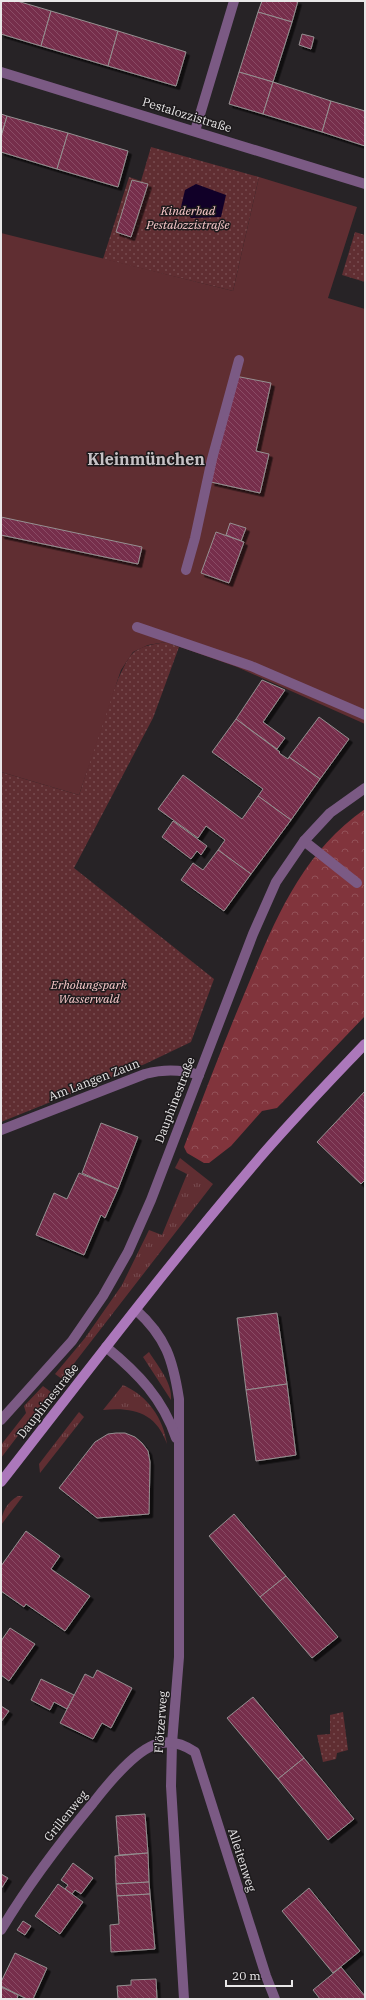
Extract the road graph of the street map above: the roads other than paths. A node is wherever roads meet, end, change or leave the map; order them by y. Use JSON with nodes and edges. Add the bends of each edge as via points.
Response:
{"nodes":[{"id":1,"x":234,"y":1,"type":"edge"},
{"id":2,"x":1,"y":72,"type":"edge"},
{"id":3,"x":195,"y":131,"type":"junction"},
{"id":4,"x":365,"y":184,"type":"edge"},
{"id":5,"x":239,"y":360,"type":"dead end"},
{"id":6,"x":186,"y":570,"type":"dead end"},
{"id":7,"x":137,"y":627,"type":"dead end"},
{"id":8,"x":365,"y":715,"type":"edge"},
{"id":9,"x":365,"y":788,"type":"edge"},
{"id":10,"x":304,"y":841,"type":"junction"},
{"id":11,"x":358,"y":883,"type":"dead end"},
{"id":12,"x":365,"y":1044,"type":"edge"},
{"id":13,"x":199,"y":1075,"type":"junction"},
{"id":14,"x":1,"y":1130,"type":"edge"},
{"id":15,"x":136,"y":1310,"type":"junction"},
{"id":16,"x":106,"y":1347,"type":"junction"},
{"id":17,"x":1,"y":1420,"type":"edge"},
{"id":18,"x":178,"y":1446,"type":"junction"},
{"id":19,"x":1,"y":1482,"type":"edge"},
{"id":20,"x":172,"y":1743,"type":"junction"},
{"id":21,"x":1,"y":1930,"type":"edge"},
{"id":22,"x":184,"y":1999,"type":"edge"},
{"id":23,"x":275,"y":1999,"type":"edge"}],
"edges":[{"from":1,"to":3,"type":"street"},
{"from":2,"to":3,"type":"street","name":"Pestalozzistraße"},
{"from":3,"to":4,"type":"street","name":"Pestalozzistraße"},
{"from":5,"to":6,"type":"street"},
{"from":7,"to":8,"type":"street","via":[[251,666]]},
{"from":9,"to":10,"type":"street","name":"Dauphinestraße","via":[[330,813]]},
{"from":10,"to":11,"type":"street"},
{"from":10,"to":13,"type":"street","name":"Dauphinestraße","via":[[276,882],[252,934]]},
{"from":12,"to":15,"type":"main road","name":"Dauphinestraße","via":[[251,1168]]},
{"from":13,"to":14,"type":"street","name":"Am Langen Zaun","via":[[185,1071],[163,1070],[145,1074]]},
{"from":13,"to":17,"type":"street","name":"Dauphinestraße","via":[[151,1200],[128,1252],[103,1296],[72,1340]]},
{"from":15,"to":16,"type":"main road","name":"Dauphinestraße"},
{"from":15,"to":18,"type":"street","name":"Flötzerweg","via":[[159,1335],[175,1370],[179,1399]]},
{"from":16,"to":18,"type":"street","name":"Flötzerweg","via":[[154,1394],[169,1418]]},
{"from":16,"to":19,"type":"main road","name":"Dauphinestraße"},
{"from":18,"to":20,"type":"street","name":"Flötzerweg","via":[[179,1657]]},
{"from":20,"to":21,"type":"street","name":"Grillenweg","via":[[154,1744],[131,1760],[107,1785],[25,1889]]},
{"from":20,"to":22,"type":"street","name":"Flötzerweg","via":[[171,1786]]},
{"from":20,"to":23,"type":"street","name":"Alleitenweg","via":[[183,1744],[194,1752]]}]}
